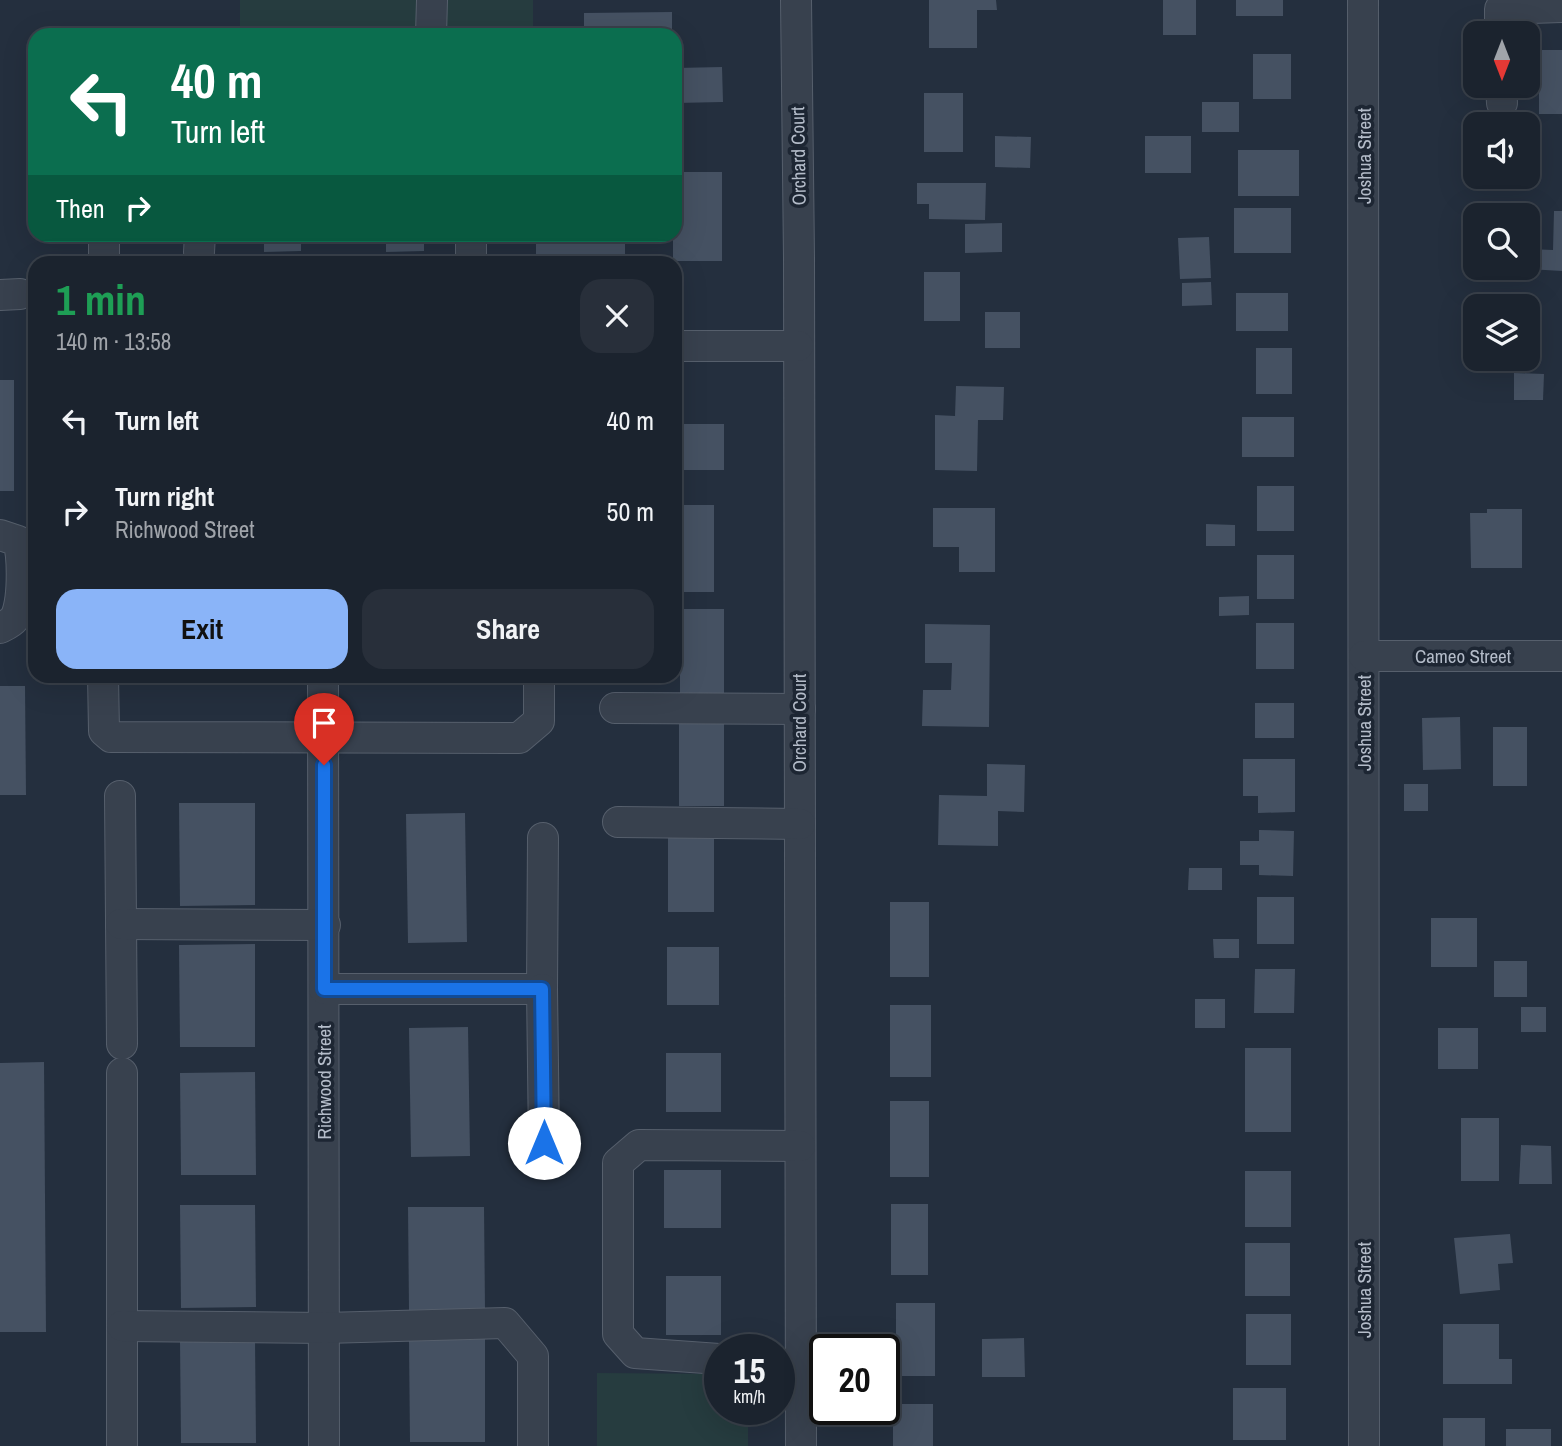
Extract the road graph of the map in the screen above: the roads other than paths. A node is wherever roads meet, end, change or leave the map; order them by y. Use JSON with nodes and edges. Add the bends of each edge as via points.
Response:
{"nodes":[{"id":1,"x":432,"y":0,"type":"edge"},
{"id":2,"x":796,"y":0,"type":"edge"},
{"id":3,"x":1363,"y":0,"type":"edge"},
{"id":4,"x":1562,"y":7,"type":"edge"},
{"id":5,"x":1500,"y":21,"type":"edge"},
{"id":6,"x":431,"y":28,"type":"edge"},
{"id":7,"x":682,"y":346,"type":"edge"},
{"id":8,"x":799,"y":346,"type":"junction"},
{"id":9,"x":0,"y":535,"type":"edge"},
{"id":10,"x":0,"y":628,"type":"edge"},
{"id":11,"x":1364,"y":656,"type":"junction"},
{"id":12,"x":1562,"y":656,"type":"edge"},
{"id":13,"x":103,"y":683,"type":"edge"},
{"id":14,"x":323,"y":683,"type":"edge"},
{"id":15,"x":539,"y":683,"type":"edge"},
{"id":16,"x":615,"y":708,"type":"dead end"},
{"id":17,"x":800,"y":709,"type":"junction"},
{"id":18,"x":324,"y":738,"type":"junction"},
{"id":19,"x":120,"y":796,"type":"dead end"},
{"id":20,"x":618,"y":822,"type":"dead end"},
{"id":21,"x":800,"y":824,"type":"junction"},
{"id":22,"x":543,"y":838,"type":"dead end"},
{"id":23,"x":121,"y":925,"type":"junction"},
{"id":24,"x":325,"y":925,"type":"junction"},
{"id":25,"x":324,"y":989,"type":"junction"},
{"id":26,"x":542,"y":989,"type":"junction"},
{"id":27,"x":544,"y":1143,"type":"dead end"},
{"id":28,"x":800,"y":1146,"type":"junction"},
{"id":29,"x":122,"y":1326,"type":"junction"},
{"id":30,"x":325,"y":1328,"type":"junction"},
{"id":31,"x":791,"y":1334,"type":"edge"},
{"id":32,"x":704,"y":1358,"type":"edge"},
{"id":33,"x":795,"y":1400,"type":"edge"},
{"id":34,"x":122,"y":1446,"type":"edge"},
{"id":35,"x":324,"y":1446,"type":"edge"},
{"id":36,"x":533,"y":1446,"type":"edge"},
{"id":37,"x":801,"y":1446,"type":"edge"},
{"id":38,"x":1364,"y":1446,"type":"edge"}],
"edges":[{"from":1,"to":6,"type":"street"},
{"from":2,"to":8,"type":"street","name":"Orchard Court"},
{"from":3,"to":11,"type":"street","name":"Joshua Street"},
{"from":4,"to":5,"type":"street","via":[[1500,9]]},
{"from":7,"to":8,"type":"street"},
{"from":8,"to":17,"type":"street","name":"Orchard Court"},
{"from":9,"to":10,"type":"street","via":[[18,541],[22,552],[19,607],[14,620]]},
{"from":11,"to":12,"type":"street","name":"Cameo Street"},
{"from":11,"to":38,"type":"street","name":"Joshua Street"},
{"from":13,"to":18,"type":"street","via":[[104,731],[111,737]]},
{"from":14,"to":18,"type":"street","name":"Richwood Street"},
{"from":15,"to":18,"type":"street","via":[[539,721],[519,738]]},
{"from":16,"to":17,"type":"street"},
{"from":17,"to":21,"type":"street","name":"Orchard Court"},
{"from":18,"to":24,"type":"street","name":"Richwood Street"},
{"from":19,"to":23,"type":"street"},
{"from":20,"to":21,"type":"street"},
{"from":21,"to":28,"type":"street","name":"Orchard Court"},
{"from":22,"to":26,"type":"street"},
{"from":23,"to":24,"type":"street"},
{"from":23,"to":29,"type":"street"},
{"from":24,"to":25,"type":"street","name":"Richwood Street"},
{"from":25,"to":26,"type":"street"},
{"from":25,"to":30,"type":"street","name":"Richwood Street"},
{"from":26,"to":27,"type":"street"},
{"from":28,"to":31,"type":"street","name":"Orchard Court"},
{"from":28,"to":32,"type":"street","via":[[639,1144],[618,1163],[618,1334],[635,1353]]},
{"from":29,"to":30,"type":"street"},
{"from":29,"to":34,"type":"street"},
{"from":30,"to":35,"type":"street","name":"Richwood Street"},
{"from":30,"to":36,"type":"street","via":[[505,1323],[533,1356]]},
{"from":33,"to":37,"type":"street","name":"Orchard Court"}]}
